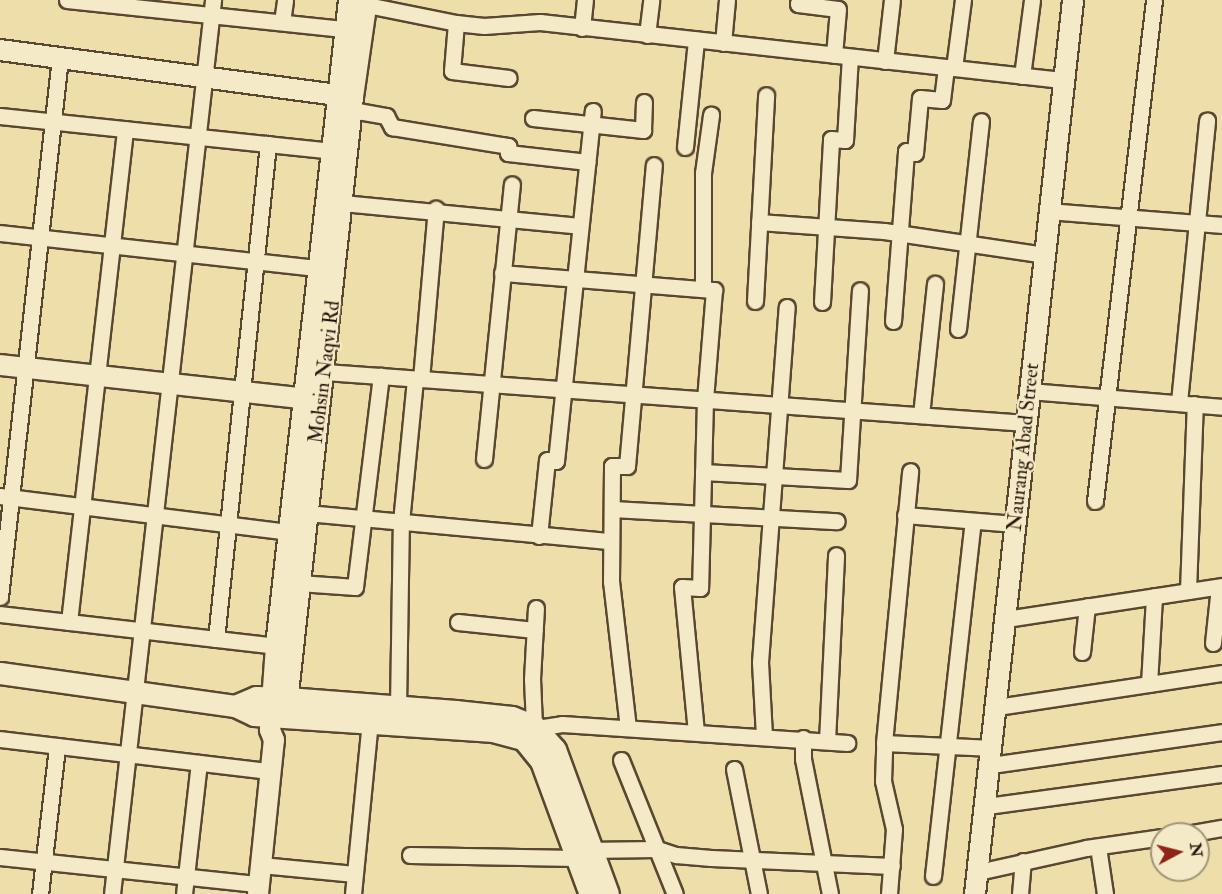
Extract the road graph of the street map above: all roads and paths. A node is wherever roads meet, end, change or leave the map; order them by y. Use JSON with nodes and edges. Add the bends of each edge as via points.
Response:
{"nodes":[{"id":1,"x":67,"y":0,"type":"edge"},
{"id":2,"x":285,"y":0,"type":"edge"},
{"id":3,"x":585,"y":0,"type":"edge"},
{"id":4,"x":651,"y":0,"type":"edge"},
{"id":5,"x":727,"y":0,"type":"edge"},
{"id":6,"x":799,"y":0,"type":"edge"},
{"id":7,"x":892,"y":0,"type":"edge"},
{"id":8,"x":963,"y":0,"type":"edge"},
{"id":9,"x":1032,"y":0,"type":"edge"},
{"id":10,"x":1073,"y":0,"type":"edge"},
{"id":11,"x":1154,"y":0,"type":"edge"},
{"id":12,"x":361,"y":2,"type":"edge"},
{"id":13,"x":139,"y":4,"type":"edge"},
{"id":14,"x":212,"y":8,"type":"edge"},
{"id":15,"x":282,"y":22,"type":"junction"},
{"id":16,"x":456,"y":23,"type":"junction"},
{"id":17,"x":582,"y":28,"type":"junction"},
{"id":18,"x":345,"y":29,"type":"junction"},
{"id":19,"x":647,"y":35,"type":"junction"},
{"id":20,"x":696,"y":40,"type":"junction"},
{"id":21,"x":723,"y":43,"type":"junction"},
{"id":22,"x":0,"y":50,"type":"edge"},
{"id":23,"x":834,"y":55,"type":"junction"},
{"id":24,"x":850,"y":57,"type":"junction"},
{"id":25,"x":60,"y":58,"type":"junction"},
{"id":26,"x":885,"y":61,"type":"junction"},
{"id":27,"x":950,"y":68,"type":"junction"},
{"id":28,"x":1022,"y":76,"type":"junction"},
{"id":29,"x":204,"y":78,"type":"junction"},
{"id":30,"x":509,"y":78,"type":"dead end"},
{"id":31,"x":1062,"y":80,"type":"junction"},
{"id":32,"x":766,"y":95,"type":"dead end"},
{"id":33,"x":348,"y":101,"type":"junction"},
{"id":34,"x":644,"y":102,"type":"dead end"},
{"id":35,"x":711,"y":115,"type":"dead end"},
{"id":36,"x":0,"y":116,"type":"edge"},
{"id":37,"x":592,"y":117,"type":"junction"},
{"id":38,"x":533,"y":118,"type":"dead end"},
{"id":39,"x":1207,"y":120,"type":"dead end"},
{"id":40,"x":981,"y":121,"type":"dead end"},
{"id":41,"x":53,"y":122,"type":"junction"},
{"id":42,"x":125,"y":129,"type":"junction"},
{"id":43,"x":197,"y":137,"type":"junction"},
{"id":44,"x":268,"y":144,"type":"junction"},
{"id":45,"x":685,"y":147,"type":"dead end"},
{"id":46,"x":332,"y":151,"type":"junction"},
{"id":47,"x":587,"y":162,"type":"junction"},
{"id":48,"x":654,"y":165,"type":"dead end"},
{"id":49,"x":512,"y":184,"type":"dead end"},
{"id":50,"x":342,"y":203,"type":"junction"},
{"id":51,"x":436,"y":209,"type":"junction"},
{"id":52,"x":1048,"y":211,"type":"junction"},
{"id":53,"x":508,"y":219,"type":"junction"},
{"id":54,"x":1131,"y":219,"type":"junction"},
{"id":55,"x":759,"y":222,"type":"junction"},
{"id":56,"x":1199,"y":224,"type":"junction"},
{"id":57,"x":1222,"y":225,"type":"edge"},
{"id":58,"x":580,"y":226,"type":"junction"},
{"id":59,"x":826,"y":227,"type":"junction"},
{"id":60,"x":0,"y":233,"type":"edge"},
{"id":61,"x":899,"y":233,"type":"junction"},
{"id":62,"x":40,"y":238,"type":"junction"},
{"id":63,"x":968,"y":244,"type":"junction"},
{"id":64,"x":112,"y":246,"type":"junction"},
{"id":65,"x":184,"y":254,"type":"junction"},
{"id":66,"x":1044,"y":255,"type":"junction"},
{"id":67,"x":256,"y":261,"type":"junction"},
{"id":68,"x":318,"y":268,"type":"junction"},
{"id":69,"x":502,"y":273,"type":"junction"},
{"id":70,"x":575,"y":278,"type":"junction"},
{"id":71,"x":644,"y":283,"type":"junction"},
{"id":72,"x":935,"y":284,"type":"dead end"},
{"id":73,"x":703,"y":288,"type":"junction"},
{"id":74,"x":860,"y":290,"type":"dead end"},
{"id":75,"x":755,"y":301,"type":"dead end"},
{"id":76,"x":822,"y":302,"type":"dead end"},
{"id":77,"x":787,"y":307,"type":"dead end"},
{"id":78,"x":893,"y":321,"type":"dead end"},
{"id":79,"x":958,"y":329,"type":"dead end"},
{"id":80,"x":0,"y":366,"type":"edge"},
{"id":81,"x":26,"y":368,"type":"junction"},
{"id":82,"x":325,"y":372,"type":"junction"},
{"id":83,"x":97,"y":376,"type":"junction"},
{"id":84,"x":381,"y":376,"type":"junction"},
{"id":85,"x":418,"y":379,"type":"junction"},
{"id":86,"x":169,"y":384,"type":"junction"},
{"id":87,"x":491,"y":384,"type":"junction"},
{"id":88,"x":564,"y":390,"type":"junction"},
{"id":89,"x":1029,"y":391,"type":"junction"},
{"id":90,"x":242,"y":392,"type":"junction"},
{"id":91,"x":635,"y":395,"type":"junction"},
{"id":92,"x":1108,"y":397,"type":"junction"},
{"id":93,"x":312,"y":400,"type":"junction"},
{"id":94,"x":705,"y":400,"type":"junction"},
{"id":95,"x":1179,"y":402,"type":"junction"},
{"id":96,"x":1195,"y":404,"type":"junction"},
{"id":97,"x":779,"y":405,"type":"junction"},
{"id":98,"x":1222,"y":407,"type":"edge"},
{"id":99,"x":851,"y":410,"type":"junction"},
{"id":100,"x":921,"y":415,"type":"junction"},
{"id":101,"x":1026,"y":423,"type":"junction"},
{"id":102,"x":484,"y":459,"type":"dead end"},
{"id":103,"x":910,"y":471,"type":"dead end"},
{"id":104,"x":703,"y":472,"type":"junction"},
{"id":105,"x":772,"y":477,"type":"junction"},
{"id":106,"x":6,"y":496,"type":"edge"},
{"id":107,"x":1095,"y":501,"type":"dead end"},
{"id":108,"x":82,"y":506,"type":"junction"},
{"id":109,"x":612,"y":509,"type":"junction"},
{"id":110,"x":307,"y":513,"type":"junction"},
{"id":111,"x":154,"y":515,"type":"junction"},
{"id":112,"x":905,"y":515,"type":"junction"},
{"id":113,"x":702,"y":516,"type":"junction"},
{"id":114,"x":363,"y":518,"type":"junction"},
{"id":115,"x":769,"y":519,"type":"junction"},
{"id":116,"x":837,"y":521,"type":"dead end"},
{"id":117,"x":973,"y":521,"type":"junction"},
{"id":118,"x":401,"y":522,"type":"junction"},
{"id":119,"x":1015,"y":524,"type":"junction"},
{"id":120,"x":228,"y":525,"type":"junction"},
{"id":121,"x":288,"y":532,"type":"junction"},
{"id":122,"x":539,"y":536,"type":"junction"},
{"id":123,"x":611,"y":541,"type":"junction"},
{"id":124,"x":836,"y":555,"type":"dead end"},
{"id":125,"x":299,"y":583,"type":"junction"},
{"id":126,"x":1221,"y":586,"type":"edge"},
{"id":127,"x":1188,"y":591,"type":"junction"},
{"id":128,"x":1154,"y":596,"type":"junction"},
{"id":129,"x":0,"y":597,"type":"edge"},
{"id":130,"x":1087,"y":606,"type":"junction"},
{"id":131,"x":536,"y":608,"type":"dead end"},
{"id":132,"x":0,"y":614,"type":"edge"},
{"id":133,"x":1006,"y":619,"type":"junction"},
{"id":134,"x":69,"y":622,"type":"junction"},
{"id":135,"x":458,"y":622,"type":"dead end"},
{"id":136,"x":141,"y":630,"type":"junction"},
{"id":137,"x":535,"y":630,"type":"junction"},
{"id":138,"x":216,"y":639,"type":"junction"},
{"id":139,"x":1214,"y":643,"type":"dead end"},
{"id":140,"x":276,"y":645,"type":"junction"},
{"id":141,"x":1082,"y":652,"type":"dead end"},
{"id":142,"x":0,"y":673,"type":"edge"},
{"id":143,"x":1222,"y":673,"type":"edge"},
{"id":144,"x":1149,"y":684,"type":"junction"},
{"id":145,"x":134,"y":691,"type":"junction"},
{"id":146,"x":279,"y":707,"type":"junction"},
{"id":147,"x":398,"y":707,"type":"junction"},
{"id":148,"x":997,"y":707,"type":"junction"},
{"id":149,"x":370,"y":722,"type":"junction"},
{"id":150,"x":536,"y":727,"type":"junction"},
{"id":151,"x":628,"y":728,"type":"junction"},
{"id":152,"x":696,"y":732,"type":"junction"},
{"id":153,"x":1222,"y":732,"type":"edge"},
{"id":154,"x":764,"y":736,"type":"junction"},
{"id":155,"x":804,"y":738,"type":"junction"},
{"id":156,"x":0,"y":739,"type":"edge"},
{"id":157,"x":827,"y":741,"type":"junction"},
{"id":158,"x":847,"y":743,"type":"dead end"},
{"id":159,"x":884,"y":743,"type":"junction"},
{"id":160,"x":57,"y":746,"type":"junction"},
{"id":161,"x":948,"y":746,"type":"junction"},
{"id":162,"x":127,"y":754,"type":"junction"},
{"id":163,"x":992,"y":756,"type":"junction"},
{"id":164,"x":621,"y":760,"type":"dead end"},
{"id":165,"x":198,"y":763,"type":"junction"},
{"id":166,"x":734,"y":770,"type":"dead end"},
{"id":167,"x":270,"y":771,"type":"junction"},
{"id":168,"x":1222,"y":774,"type":"edge"},
{"id":169,"x":987,"y":806,"type":"junction"},
{"id":170,"x":1150,"y":839,"type":"edge"},
{"id":171,"x":1098,"y":846,"type":"junction"},
{"id":172,"x":657,"y":849,"type":"junction"},
{"id":173,"x":580,"y":853,"type":"junction"},
{"id":174,"x":411,"y":855,"type":"dead end"},
{"id":175,"x":0,"y":857,"type":"edge"},
{"id":176,"x":752,"y":860,"type":"junction"},
{"id":177,"x":44,"y":861,"type":"junction"},
{"id":178,"x":1023,"y":861,"type":"junction"},
{"id":179,"x":824,"y":862,"type":"junction"},
{"id":180,"x":892,"y":866,"type":"junction"},
{"id":181,"x":114,"y":869,"type":"junction"},
{"id":182,"x":978,"y":872,"type":"junction"},
{"id":183,"x":355,"y":874,"type":"junction"},
{"id":184,"x":186,"y":876,"type":"junction"},
{"id":185,"x":933,"y":876,"type":"dead end"},
{"id":186,"x":259,"y":881,"type":"edge"},
{"id":187,"x":670,"y":893,"type":"edge"},
{"id":188,"x":40,"y":894,"type":"edge"},
{"id":189,"x":112,"y":894,"type":"edge"},
{"id":190,"x":184,"y":894,"type":"edge"},
{"id":191,"x":353,"y":894,"type":"edge"},
{"id":192,"x":590,"y":894,"type":"edge"},
{"id":193,"x":608,"y":894,"type":"edge"},
{"id":194,"x":759,"y":894,"type":"edge"},
{"id":195,"x":830,"y":894,"type":"edge"},
{"id":196,"x":889,"y":894,"type":"edge"},
{"id":197,"x":975,"y":894,"type":"edge"},
{"id":198,"x":1020,"y":894,"type":"edge"},
{"id":199,"x":1106,"y":894,"type":"edge"}],
"edges":[{"from":1,"to":13,"type":"street"},
{"from":2,"to":15,"type":"street"},
{"from":3,"to":17,"type":"street"},
{"from":4,"to":19,"type":"street"},
{"from":5,"to":21,"type":"street"},
{"from":6,"to":23,"type":"street","via":[[798,4],[838,9]]},
{"from":7,"to":26,"type":"street"},
{"from":8,"to":27,"type":"street"},
{"from":9,"to":28,"type":"street"},
{"from":10,"to":31,"type":"street","name":"Naurang Abad Street"},
{"from":11,"to":54,"type":"street"},
{"from":12,"to":16,"type":"street"},
{"from":12,"to":18,"type":"street","name":"Mohsin Naqvi Rd"},
{"from":12,"to":33,"type":"street","name":"Mohsin Naqvi Rd"},
{"from":13,"to":14,"type":"street"},
{"from":14,"to":15,"type":"street"},
{"from":14,"to":29,"type":"street"},
{"from":15,"to":18,"type":"street"},
{"from":16,"to":17,"type":"street","via":[[484,26],[540,22]]},
{"from":16,"to":30,"type":"street","via":[[452,71]]},
{"from":17,"to":19,"type":"street"},
{"from":18,"to":33,"type":"street","name":"Mohsin Naqvi Rd"},
{"from":19,"to":20,"type":"street"},
{"from":20,"to":21,"type":"street"},
{"from":20,"to":45,"type":"street"},
{"from":21,"to":23,"type":"street"},
{"from":22,"to":25,"type":"street"},
{"from":23,"to":24,"type":"street"},
{"from":24,"to":26,"type":"street"},
{"from":24,"to":59,"type":"street","via":[[845,140],[831,139]]},
{"from":25,"to":29,"type":"street"},
{"from":25,"to":41,"type":"street"},
{"from":26,"to":27,"type":"street"},
{"from":27,"to":28,"type":"street"},
{"from":27,"to":61,"type":"street","via":[[942,100],[921,98],[915,153],[906,151]]},
{"from":28,"to":31,"type":"street"},
{"from":29,"to":33,"type":"street"},
{"from":29,"to":43,"type":"street"},
{"from":31,"to":52,"type":"street","name":"Naurang Abad Street"},
{"from":32,"to":55,"type":"street"},
{"from":33,"to":46,"type":"street","name":"Mohsin Naqvi Rd"},
{"from":33,"to":47,"type":"street","via":[[386,116],[392,127],[508,146],[508,153]]},
{"from":33,"to":50,"type":"street","name":"Mohsin Naqvi Rd"},
{"from":34,"to":37,"type":"street","via":[[643,130]]},
{"from":35,"to":73,"type":"street","via":[[704,173]]},
{"from":36,"to":41,"type":"street"},
{"from":37,"to":38,"type":"street"},
{"from":37,"to":47,"type":"street"},
{"from":39,"to":56,"type":"street"},
{"from":40,"to":63,"type":"street"},
{"from":41,"to":42,"type":"street"},
{"from":41,"to":62,"type":"street"},
{"from":42,"to":43,"type":"street"},
{"from":42,"to":64,"type":"street"},
{"from":43,"to":44,"type":"street"},
{"from":43,"to":65,"type":"street"},
{"from":44,"to":46,"type":"street"},
{"from":44,"to":67,"type":"street"},
{"from":46,"to":68,"type":"street","name":"Mohsin Naqvi Rd"},
{"from":47,"to":58,"type":"street"},
{"from":48,"to":71,"type":"street"},
{"from":49,"to":53,"type":"street"},
{"from":50,"to":51,"type":"street"},
{"from":50,"to":82,"type":"street","name":"Mohsin Naqvi Rd"},
{"from":51,"to":53,"type":"street"},
{"from":51,"to":85,"type":"street"},
{"from":52,"to":54,"type":"street"},
{"from":52,"to":66,"type":"street","name":"Naurang Abad Street"},
{"from":53,"to":58,"type":"street"},
{"from":53,"to":69,"type":"street"},
{"from":54,"to":56,"type":"street"},
{"from":54,"to":92,"type":"street"},
{"from":55,"to":59,"type":"street"},
{"from":55,"to":75,"type":"street"},
{"from":56,"to":57,"type":"street"},
{"from":56,"to":95,"type":"street"},
{"from":58,"to":70,"type":"street"},
{"from":59,"to":61,"type":"street"},
{"from":59,"to":76,"type":"street"},
{"from":60,"to":62,"type":"street"},
{"from":61,"to":63,"type":"street"},
{"from":61,"to":78,"type":"street"},
{"from":62,"to":64,"type":"street"},
{"from":62,"to":81,"type":"street"},
{"from":63,"to":66,"type":"street"},
{"from":63,"to":79,"type":"street"},
{"from":64,"to":65,"type":"street"},
{"from":64,"to":83,"type":"street"},
{"from":65,"to":67,"type":"street"},
{"from":65,"to":86,"type":"street"},
{"from":66,"to":89,"type":"street","name":"Naurang Abad Street"},
{"from":67,"to":68,"type":"street"},
{"from":67,"to":90,"type":"street"},
{"from":68,"to":93,"type":"street","name":"Mohsin Naqvi Rd"},
{"from":69,"to":70,"type":"street"},
{"from":69,"to":87,"type":"street"},
{"from":70,"to":71,"type":"street"},
{"from":70,"to":88,"type":"street"},
{"from":71,"to":73,"type":"street"},
{"from":71,"to":91,"type":"street"},
{"from":72,"to":100,"type":"street"},
{"from":73,"to":94,"type":"street","via":[[714,290]]},
{"from":74,"to":99,"type":"street"},
{"from":77,"to":97,"type":"street"},
{"from":80,"to":81,"type":"street"},
{"from":81,"to":83,"type":"street"},
{"from":81,"to":106,"type":"street"},
{"from":82,"to":84,"type":"street"},
{"from":82,"to":93,"type":"street","name":"Mohsin Naqvi Rd"},
{"from":83,"to":86,"type":"street"},
{"from":83,"to":108,"type":"street"},
{"from":84,"to":85,"type":"street"},
{"from":84,"to":114,"type":"street"},
{"from":85,"to":87,"type":"street"},
{"from":85,"to":118,"type":"street"},
{"from":86,"to":90,"type":"street"},
{"from":86,"to":111,"type":"street"},
{"from":87,"to":88,"type":"street"},
{"from":87,"to":102,"type":"street"},
{"from":88,"to":91,"type":"street"},
{"from":88,"to":122,"type":"street","via":[[556,461],[547,460]]},
{"from":89,"to":92,"type":"street"},
{"from":89,"to":101,"type":"street","name":"Naurang Abad Street"},
{"from":90,"to":93,"type":"street"},
{"from":90,"to":120,"type":"street"},
{"from":91,"to":94,"type":"street"},
{"from":91,"to":109,"type":"street","via":[[627,466],[612,466]]},
{"from":92,"to":95,"type":"street"},
{"from":92,"to":107,"type":"street"},
{"from":93,"to":110,"type":"street","name":"Mohsin Naqvi Rd"},
{"from":93,"to":121,"type":"street","name":"Mohsin Naqvi Rd"},
{"from":94,"to":97,"type":"street"},
{"from":94,"to":104,"type":"street"},
{"from":95,"to":96,"type":"street"},
{"from":96,"to":98,"type":"street"},
{"from":96,"to":127,"type":"street"},
{"from":97,"to":99,"type":"street"},
{"from":97,"to":105,"type":"street"},
{"from":99,"to":100,"type":"street"},
{"from":99,"to":105,"type":"street","via":[[848,480]]},
{"from":100,"to":101,"type":"street"},
{"from":101,"to":119,"type":"street","name":"Naurang Abad Street"},
{"from":103,"to":112,"type":"street"},
{"from":104,"to":105,"type":"street"},
{"from":104,"to":113,"type":"street"},
{"from":105,"to":115,"type":"street"},
{"from":106,"to":108,"type":"street"},
{"from":106,"to":129,"type":"street"},
{"from":108,"to":111,"type":"street"},
{"from":108,"to":134,"type":"street"},
{"from":109,"to":113,"type":"street"},
{"from":109,"to":123,"type":"street"},
{"from":110,"to":114,"type":"street"},
{"from":110,"to":125,"type":"street","name":"Mohsin Naqvi Rd"},
{"from":111,"to":120,"type":"street"},
{"from":111,"to":136,"type":"street"},
{"from":112,"to":117,"type":"street"},
{"from":112,"to":159,"type":"street"},
{"from":113,"to":115,"type":"street"},
{"from":113,"to":152,"type":"street","via":[[700,588],[682,587]]},
{"from":114,"to":118,"type":"street"},
{"from":114,"to":125,"type":"street","via":[[355,587]]},
{"from":115,"to":116,"type":"street"},
{"from":115,"to":154,"type":"street","via":[[760,662]]},
{"from":117,"to":119,"type":"street"},
{"from":117,"to":161,"type":"street"},
{"from":118,"to":122,"type":"street"},
{"from":118,"to":147,"type":"street"},
{"from":119,"to":133,"type":"street","name":"Naurang Abad Street"},
{"from":120,"to":121,"type":"street"},
{"from":120,"to":138,"type":"street"},
{"from":121,"to":140,"type":"street","name":"Mohsin Naqvi Rd"},
{"from":122,"to":123,"type":"street"},
{"from":123,"to":151,"type":"street","via":[[611,582]]},
{"from":124,"to":157,"type":"street"},
{"from":125,"to":146,"type":"street","name":"Mohsin Naqvi Rd"},
{"from":126,"to":127,"type":"street"},
{"from":126,"to":139,"type":"street"},
{"from":127,"to":128,"type":"street"},
{"from":128,"to":130,"type":"street"},
{"from":128,"to":144,"type":"street"},
{"from":130,"to":133,"type":"street"},
{"from":130,"to":141,"type":"street"},
{"from":131,"to":137,"type":"street"},
{"from":132,"to":134,"type":"street"},
{"from":133,"to":148,"type":"street","name":"Naurang Abad Street"},
{"from":134,"to":136,"type":"street"},
{"from":135,"to":137,"type":"street"},
{"from":136,"to":138,"type":"street"},
{"from":136,"to":145,"type":"street"},
{"from":137,"to":150,"type":"street"},
{"from":138,"to":140,"type":"street"},
{"from":140,"to":146,"type":"street","name":"Mohsin Naqvi Rd"},
{"from":142,"to":145,"type":"main road"},
{"from":143,"to":144,"type":"street"},
{"from":144,"to":148,"type":"street"},
{"from":145,"to":146,"type":"main road","via":[[235,705],[254,715]]},
{"from":145,"to":162,"type":"street"},
{"from":146,"to":147,"type":"main road"},
{"from":146,"to":149,"type":"main road"},
{"from":146,"to":167,"type":"street","name":"Mohsin Naqvi Rd","via":[[284,730],[274,740]]},
{"from":147,"to":150,"type":"main road","via":[[512,717]]},
{"from":148,"to":163,"type":"street","name":"Naurang Abad Street"},
{"from":149,"to":173,"type":"main road","via":[[493,731],[523,739],[541,761]]},
{"from":149,"to":183,"type":"street"},
{"from":150,"to":151,"type":"street","via":[[562,724]]},
{"from":150,"to":173,"type":"main road","via":[[555,748]]},
{"from":151,"to":152,"type":"street"},
{"from":152,"to":154,"type":"street"},
{"from":153,"to":163,"type":"street"},
{"from":154,"to":155,"type":"street"},
{"from":155,"to":157,"type":"street"},
{"from":155,"to":179,"type":"street","via":[[804,759]]},
{"from":156,"to":160,"type":"street"},
{"from":157,"to":158,"type":"street"},
{"from":159,"to":161,"type":"street"},
{"from":159,"to":180,"type":"street","via":[[883,781],[894,829]]},
{"from":160,"to":162,"type":"street"},
{"from":160,"to":177,"type":"street"},
{"from":161,"to":163,"type":"street"},
{"from":161,"to":185,"type":"street"},
{"from":162,"to":165,"type":"street"},
{"from":162,"to":181,"type":"street"},
{"from":163,"to":169,"type":"street","name":"Naurang Abad Street"},
{"from":164,"to":172,"type":"street"},
{"from":165,"to":167,"type":"street"},
{"from":165,"to":184,"type":"street"},
{"from":166,"to":176,"type":"street"},
{"from":167,"to":186,"type":"street","name":"Mohsin Naqvi Rd"},
{"from":168,"to":169,"type":"street"},
{"from":169,"to":182,"type":"street","name":"Naurang Abad Street"},
{"from":170,"to":171,"type":"street"},
{"from":171,"to":178,"type":"street"},
{"from":171,"to":199,"type":"street"},
{"from":172,"to":173,"type":"street"},
{"from":172,"to":176,"type":"street","via":[[676,855]]},
{"from":172,"to":187,"type":"street"},
{"from":173,"to":174,"type":"street"},
{"from":173,"to":192,"type":"main road"},
{"from":173,"to":193,"type":"main road"},
{"from":175,"to":177,"type":"street"},
{"from":176,"to":179,"type":"street"},
{"from":176,"to":194,"type":"street"},
{"from":177,"to":181,"type":"street"},
{"from":177,"to":188,"type":"street"},
{"from":178,"to":182,"type":"street"},
{"from":178,"to":198,"type":"street"},
{"from":179,"to":180,"type":"street"},
{"from":179,"to":195,"type":"street"},
{"from":180,"to":196,"type":"street"},
{"from":181,"to":184,"type":"street"},
{"from":181,"to":189,"type":"street"},
{"from":182,"to":197,"type":"street","name":"Naurang Abad Street"},
{"from":183,"to":186,"type":"street"},
{"from":183,"to":191,"type":"street"},
{"from":184,"to":186,"type":"street"},
{"from":184,"to":190,"type":"street"}]}
